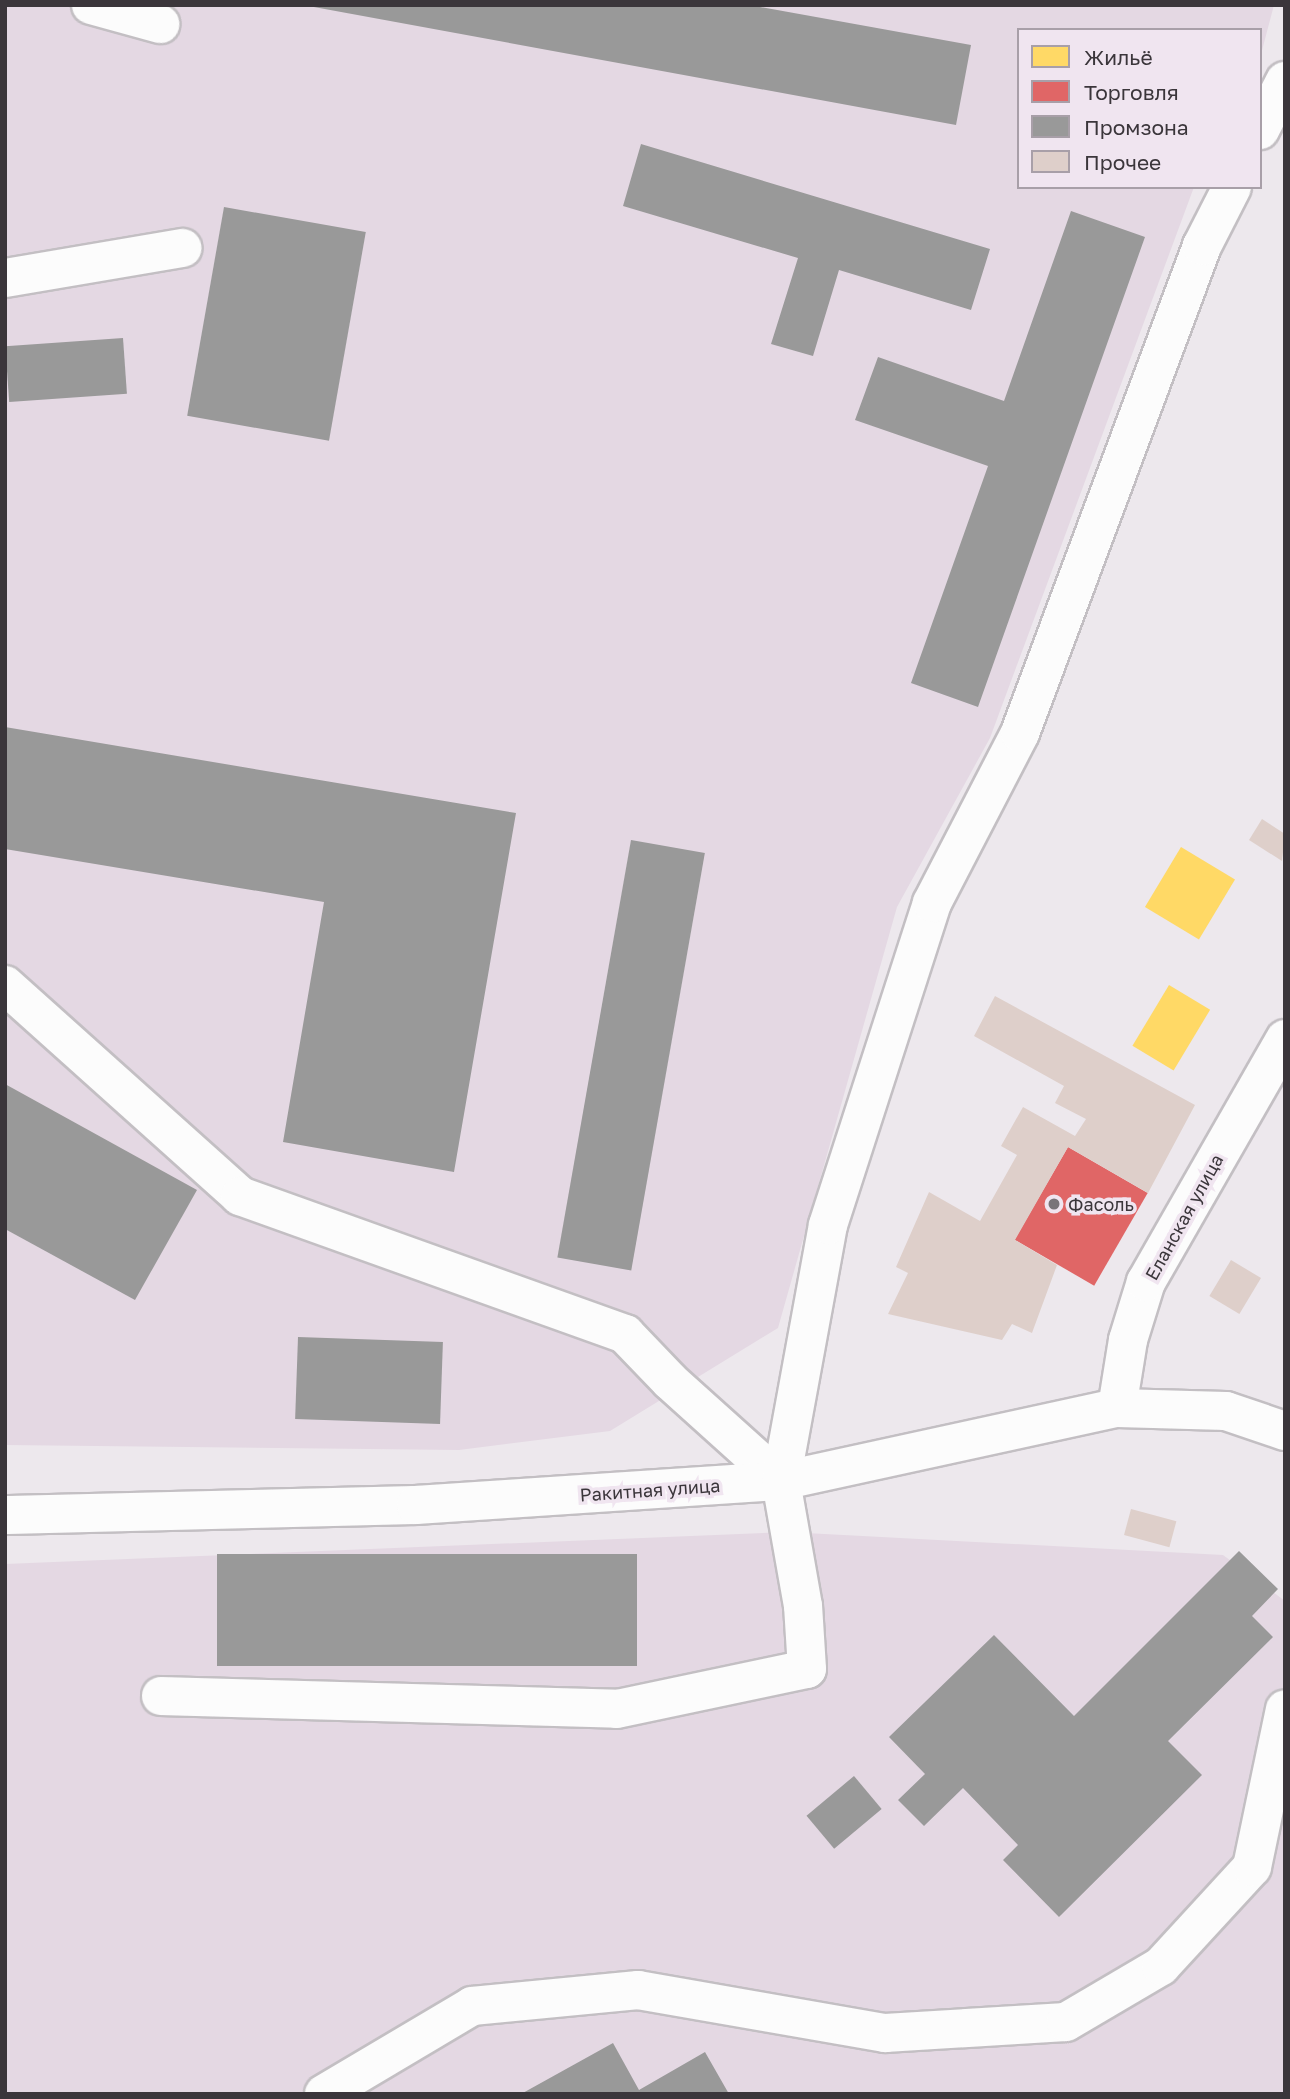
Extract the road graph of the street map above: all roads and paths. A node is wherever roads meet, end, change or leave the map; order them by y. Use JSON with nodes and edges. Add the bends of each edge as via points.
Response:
{"nodes":[{"id":1,"x":91,"y":5,"type":"edge"},
{"id":2,"x":160,"y":24,"type":"dead end"},
{"id":3,"x":1285,"y":81,"type":"edge"},
{"id":4,"x":1262,"y":126,"type":"edge"},
{"id":5,"x":1231,"y":189,"type":"edge"},
{"id":6,"x":182,"y":248,"type":"dead end"},
{"id":7,"x":5,"y":278,"type":"edge"},
{"id":8,"x":5,"y":985,"type":"edge"},
{"id":9,"x":1285,"y":1039,"type":"edge"},
{"id":10,"x":1117,"y":1408,"type":"junction"},
{"id":11,"x":1285,"y":1431,"type":"edge"},
{"id":12,"x":781,"y":1481,"type":"junction"},
{"id":13,"x":5,"y":1515,"type":"edge"},
{"id":14,"x":161,"y":1696,"type":"dead end"},
{"id":15,"x":1285,"y":1709,"type":"edge"},
{"id":16,"x":324,"y":2094,"type":"edge"}],
"edges":[{"from":1,"to":2,"type":"street"},
{"from":3,"to":4,"type":"street"},
{"from":5,"to":12,"type":"street","via":[[1202,246],[1020,733],[932,903],[828,1225]]},
{"from":6,"to":7,"type":"street"},
{"from":8,"to":12,"type":"street","via":[[240,1196],[625,1334]]},
{"from":9,"to":10,"type":"street","name":"Еланская улица","via":[[1146,1282],[1128,1340]]},
{"from":10,"to":11,"type":"street","name":"Ракитная улица","via":[[1226,1411]]},
{"from":10,"to":12,"type":"street","name":"Ракитная улица"},
{"from":12,"to":13,"type":"street","name":"Ракитная улица","via":[[416,1505]]},
{"from":12,"to":14,"type":"street","via":[[803,1606],[807,1669],[617,1709]]},
{"from":15,"to":16,"type":"street","via":[[1252,1867],[1161,1966],[1066,2022],[885,2033],[638,1990],[472,2006]]}]}
